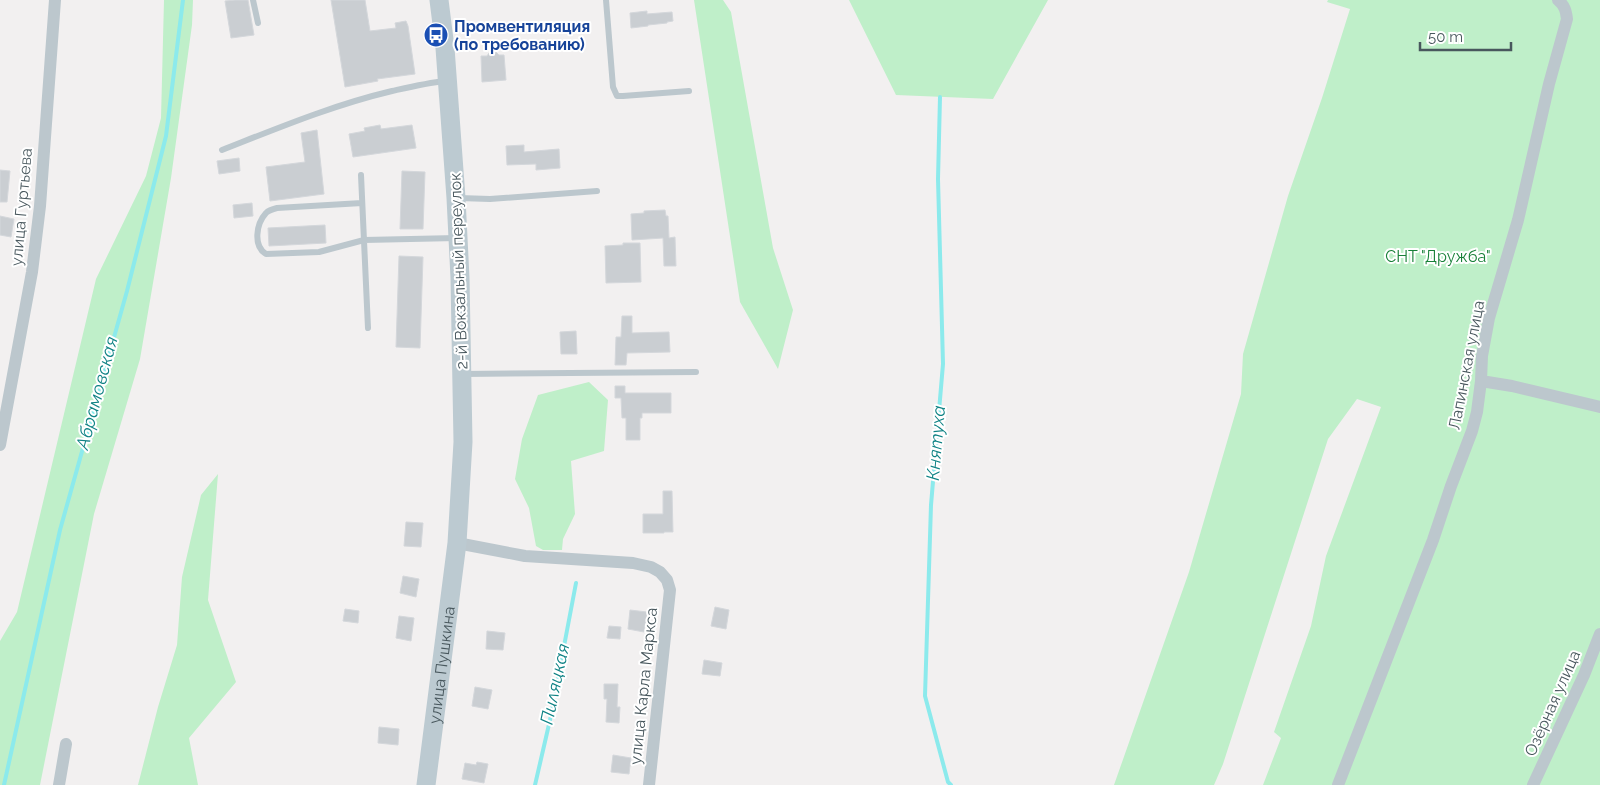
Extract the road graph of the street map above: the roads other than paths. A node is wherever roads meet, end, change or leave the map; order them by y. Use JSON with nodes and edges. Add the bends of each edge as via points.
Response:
{"nodes":[{"id":1,"x":55,"y":0,"type":"edge"},
{"id":2,"x":253,"y":0,"type":"edge"},
{"id":3,"x":439,"y":0,"type":"edge"},
{"id":4,"x":606,"y":0,"type":"edge"},
{"id":5,"x":1558,"y":0,"type":"edge"},
{"id":6,"x":258,"y":23,"type":"dead end"},
{"id":7,"x":447,"y":81,"type":"junction"},
{"id":8,"x":690,"y":91,"type":"dead end"},
{"id":9,"x":222,"y":150,"type":"dead end"},
{"id":10,"x":361,"y":175,"type":"dead end"},
{"id":11,"x":597,"y":191,"type":"dead end"},
{"id":12,"x":456,"y":198,"type":"junction"},
{"id":13,"x":362,"y":203,"type":"junction"},
{"id":14,"x":458,"y":238,"type":"junction"},
{"id":15,"x":364,"y":240,"type":"junction"},
{"id":16,"x":368,"y":328,"type":"dead end"},
{"id":17,"x":696,"y":372,"type":"dead end"},
{"id":18,"x":462,"y":374,"type":"junction"},
{"id":19,"x":1481,"y":381,"type":"junction"},
{"id":20,"x":1600,"y":407,"type":"edge"},
{"id":21,"x":0,"y":445,"type":"edge"},
{"id":22,"x":457,"y":543,"type":"junction"},
{"id":23,"x":1600,"y":634,"type":"edge"},
{"id":24,"x":66,"y":744,"type":"dead end"},
{"id":25,"x":59,"y":785,"type":"edge"},
{"id":26,"x":426,"y":785,"type":"edge"},
{"id":27,"x":648,"y":785,"type":"edge"},
{"id":28,"x":1338,"y":785,"type":"edge"},
{"id":29,"x":1533,"y":785,"type":"edge"}],
"edges":[{"from":1,"to":21,"type":"street","name":"улица Гуртьева","via":[[32,272]]},
{"from":2,"to":6,"type":"lane"},
{"from":3,"to":7,"type":"street","name":"2-й Вокзальный переулок"},
{"from":4,"to":8,"type":"lane","via":[[613,87],[617,96]]},
{"from":5,"to":19,"type":"street","name":"Лапинская улица","via":[[1563,4],[1567,19],[1518,220],[1489,318]]},
{"from":7,"to":9,"type":"lane","via":[[346,103]]},
{"from":7,"to":12,"type":"street","name":"2-й Вокзальный переулок"},
{"from":10,"to":13,"type":"lane"},
{"from":11,"to":12,"type":"lane","via":[[490,199]]},
{"from":12,"to":14,"type":"street","name":"2-й Вокзальный переулок"},
{"from":13,"to":15,"type":"lane"},
{"from":13,"to":15,"type":"lane","via":[[269,210],[260,223],[258,244],[266,254],[319,252]]},
{"from":14,"to":15,"type":"lane"},
{"from":14,"to":18,"type":"street","name":"2-й Вокзальный переулок"},
{"from":15,"to":16,"type":"lane"},
{"from":17,"to":18,"type":"lane"},
{"from":18,"to":22,"type":"street","name":"2-й Вокзальный переулок","via":[[463,442]]},
{"from":19,"to":20,"type":"street"},
{"from":19,"to":28,"type":"street","name":"Лапинская улица","via":[[1472,432]]},
{"from":22,"to":26,"type":"street","name":"улица Пушкина"},
{"from":22,"to":27,"type":"street","name":"улица Карла Маркса","via":[[525,556],[633,563],[660,572],[667,580],[670,590]]},
{"from":23,"to":29,"type":"street","name":"Озёрная улица"},
{"from":24,"to":25,"type":"street"}]}
